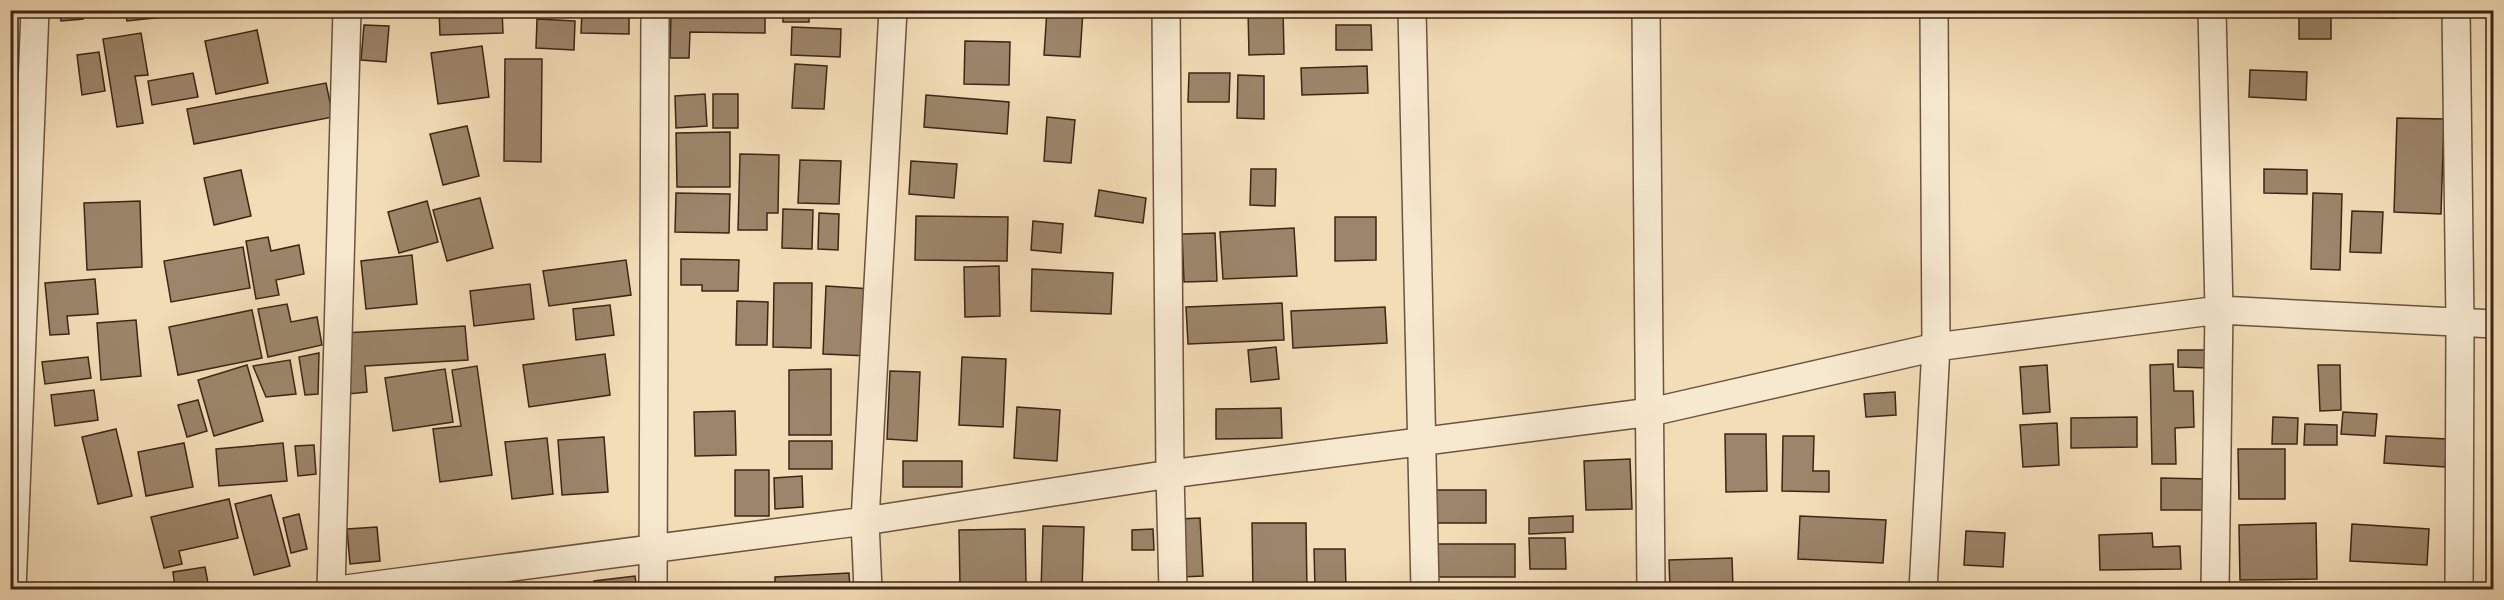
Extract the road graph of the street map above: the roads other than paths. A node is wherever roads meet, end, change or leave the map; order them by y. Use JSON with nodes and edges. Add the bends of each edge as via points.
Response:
{"nodes":[{"id":1,"x":35,"y":10,"type":"edge"},
{"id":2,"x":347,"y":10,"type":"edge"},
{"id":3,"x":655,"y":10,"type":"edge"},
{"id":4,"x":893,"y":10,"type":"edge"},
{"id":5,"x":1166,"y":10,"type":"edge"},
{"id":6,"x":1412,"y":10,"type":"edge"},
{"id":7,"x":1646,"y":10,"type":"edge"},
{"id":8,"x":1934,"y":10,"type":"edge"},
{"id":9,"x":2212,"y":10,"type":"edge"},
{"id":10,"x":2457,"y":10,"type":"edge"},
{"id":11,"x":2219,"y":310,"type":"junction"},
{"id":12,"x":2460,"y":322,"type":"junction"},
{"id":13,"x":2493,"y":324,"type":"edge"},
{"id":14,"x":1936,"y":347,"type":"junction"},
{"id":15,"x":1651,"y":412,"type":"junction"},
{"id":16,"x":1423,"y":440,"type":"junction"},
{"id":17,"x":1170,"y":474,"type":"junction"},
{"id":18,"x":865,"y":521,"type":"junction"},
{"id":19,"x":654,"y":549,"type":"junction"},
{"id":20,"x":12,"y":590,"type":"edge"},
{"id":21,"x":331,"y":590,"type":"edge"},
{"id":22,"x":338,"y":590,"type":"edge"},
{"id":23,"x":653,"y":590,"type":"edge"},
{"id":24,"x":868,"y":590,"type":"edge"},
{"id":25,"x":1173,"y":590,"type":"edge"},
{"id":26,"x":1425,"y":590,"type":"edge"},
{"id":27,"x":1651,"y":590,"type":"edge"},
{"id":28,"x":1923,"y":590,"type":"edge"},
{"id":29,"x":2215,"y":590,"type":"edge"},
{"id":30,"x":2459,"y":590,"type":"edge"}],
"edges":[{"from":1,"to":20,"type":"street"},
{"from":2,"to":21,"type":"street"},
{"from":3,"to":19,"type":"street"},
{"from":4,"to":18,"type":"street"},
{"from":5,"to":17,"type":"street"},
{"from":6,"to":16,"type":"street"},
{"from":7,"to":15,"type":"street"},
{"from":8,"to":14,"type":"street"},
{"from":9,"to":11,"type":"street"},
{"from":10,"to":12,"type":"street"},
{"from":11,"to":12,"type":"street"},
{"from":11,"to":14,"type":"street"},
{"from":11,"to":29,"type":"street"},
{"from":12,"to":13,"type":"street"},
{"from":12,"to":30,"type":"street"},
{"from":14,"to":15,"type":"street"},
{"from":14,"to":28,"type":"street"},
{"from":15,"to":16,"type":"street"},
{"from":15,"to":27,"type":"street"},
{"from":16,"to":17,"type":"street"},
{"from":16,"to":26,"type":"street"},
{"from":17,"to":18,"type":"street"},
{"from":17,"to":25,"type":"street"},
{"from":18,"to":19,"type":"street"},
{"from":18,"to":24,"type":"street"},
{"from":19,"to":22,"type":"street"},
{"from":19,"to":23,"type":"street"}]}
